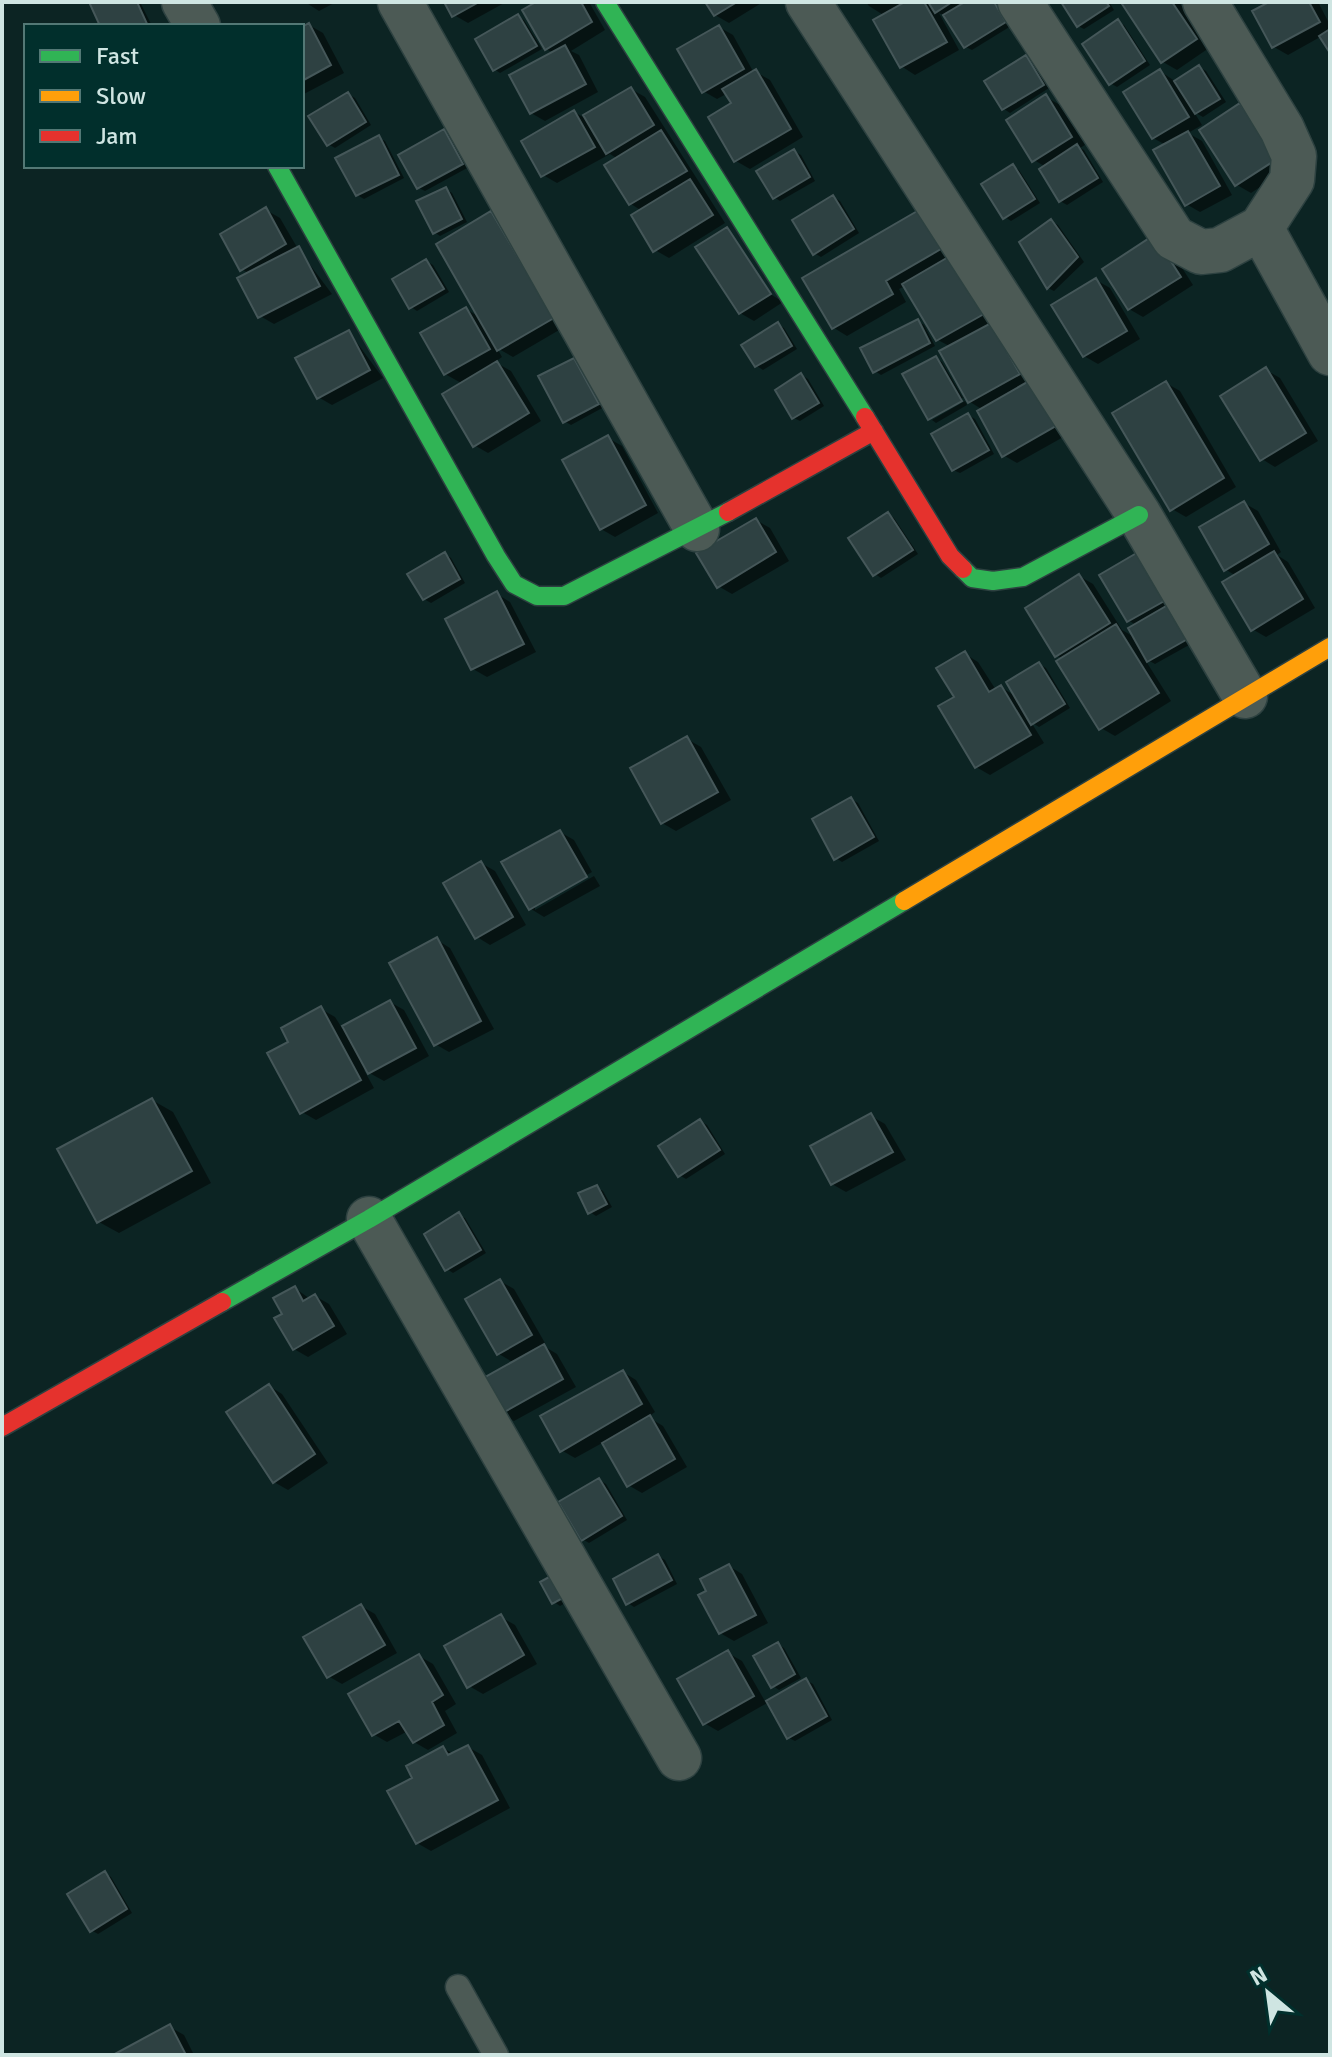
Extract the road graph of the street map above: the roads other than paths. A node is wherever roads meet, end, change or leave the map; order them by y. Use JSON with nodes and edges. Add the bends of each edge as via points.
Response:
{"nodes":[{"id":1,"x":184,"y":2,"type":"edge"},
{"id":2,"x":400,"y":2,"type":"edge"},
{"id":3,"x":605,"y":2,"type":"edge"},
{"id":4,"x":808,"y":2,"type":"edge"},
{"id":5,"x":1020,"y":2,"type":"edge"},
{"id":6,"x":1205,"y":2,"type":"edge"},
{"id":7,"x":197,"y":24,"type":"edge"},
{"id":8,"x":278,"y":168,"type":"edge"},
{"id":9,"x":1261,"y":228,"type":"junction"},
{"id":10,"x":1330,"y":353,"type":"edge"},
{"id":11,"x":874,"y":431,"type":"junction"},
{"id":12,"x":1139,"y":515,"type":"junction"},
{"id":13,"x":697,"y":529,"type":"junction"},
{"id":14,"x":1330,"y":647,"type":"edge"},
{"id":15,"x":1245,"y":696,"type":"junction"},
{"id":16,"x":369,"y":1219,"type":"junction"},
{"id":17,"x":2,"y":1427,"type":"edge"},
{"id":18,"x":679,"y":1758,"type":"dead end"},
{"id":19,"x":458,"y":1987,"type":"dead end"},
{"id":20,"x":496,"y":2055,"type":"edge"}],
"edges":[{"from":1,"to":7,"type":"street"},
{"from":2,"to":13,"type":"street"},
{"from":3,"to":11,"type":"street"},
{"from":4,"to":12,"type":"street"},
{"from":5,"to":9,"type":"street","via":[[1174,238],[1201,252],[1220,250]]},
{"from":6,"to":9,"type":"street","via":[[1294,156],[1292,180]]},
{"from":8,"to":13,"type":"street","via":[[514,584],[537,596],[564,596]]},
{"from":9,"to":10,"type":"street"},
{"from":11,"to":12,"type":"street","via":[[950,556],[972,578],[1023,577]]},
{"from":11,"to":13,"type":"street"},
{"from":12,"to":15,"type":"street"},
{"from":14,"to":15,"type":"street"},
{"from":15,"to":16,"type":"street"},
{"from":16,"to":17,"type":"street"},
{"from":16,"to":18,"type":"street"},
{"from":19,"to":20,"type":"lane"}]}
